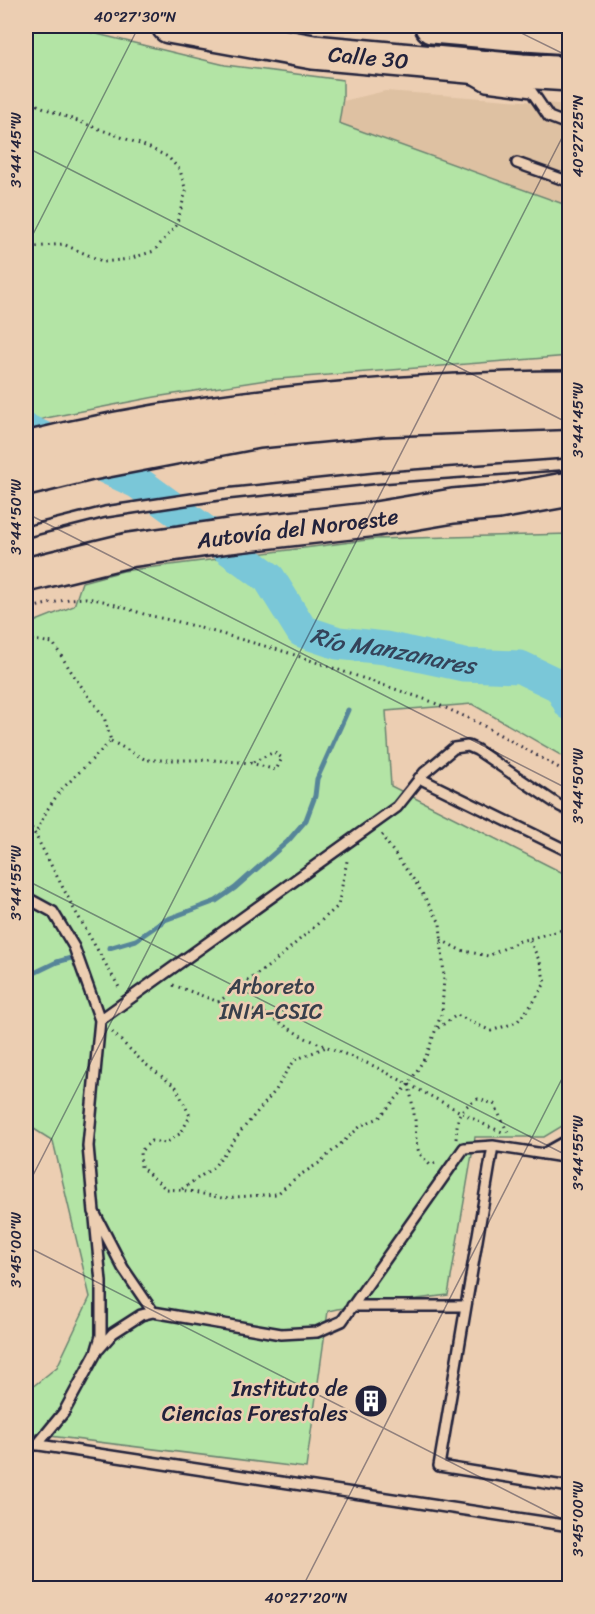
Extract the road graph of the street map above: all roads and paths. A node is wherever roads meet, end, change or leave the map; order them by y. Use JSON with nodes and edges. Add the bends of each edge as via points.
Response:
{"nodes":[{"id":1,"x":169,"y":26,"type":"edge"},
{"id":2,"x":432,"y":26,"type":"edge"},
{"id":3,"x":570,"y":37,"type":"edge"},
{"id":4,"x":443,"y":64,"type":"junction"},
{"id":5,"x":570,"y":74,"type":"edge"},
{"id":6,"x":26,"y":100,"type":"edge"},
{"id":7,"x":570,"y":125,"type":"edge"},
{"id":8,"x":517,"y":163,"type":"dead end"},
{"id":9,"x":570,"y":182,"type":"edge"},
{"id":10,"x":26,"y":252,"type":"edge"},
{"id":11,"x":570,"y":387,"type":"edge"},
{"id":12,"x":381,"y":408,"type":"junction"},
{"id":13,"x":570,"y":412,"type":"edge"},
{"id":14,"x":26,"y":449,"type":"edge"},
{"id":15,"x":570,"y":464,"type":"edge"},
{"id":16,"x":26,"y":479,"type":"edge"},
{"id":17,"x":570,"y":487,"type":"edge"},
{"id":18,"x":377,"y":498,"type":"junction"},
{"id":19,"x":570,"y":510,"type":"edge"},
{"id":20,"x":26,"y":532,"type":"edge"},
{"id":21,"x":26,"y":551,"type":"edge"},
{"id":22,"x":26,"y":575,"type":"edge"},
{"id":23,"x":26,"y":609,"type":"edge"},
{"id":24,"x":26,"y":639,"type":"edge"},
{"id":25,"x":111,"y":741,"type":"junction"},
{"id":26,"x":251,"y":763,"type":"junction"},
{"id":27,"x":570,"y":774,"type":"edge"},
{"id":28,"x":419,"y":778,"type":"junction"},
{"id":29,"x":570,"y":811,"type":"edge"},
{"id":30,"x":26,"y":817,"type":"edge"},
{"id":31,"x":391,"y":828,"type":"dead end"},
{"id":32,"x":35,"y":835,"type":"junction"},
{"id":33,"x":356,"y":837,"type":"junction"},
{"id":34,"x":570,"y":852,"type":"edge"},
{"id":35,"x":26,"y":899,"type":"edge"},
{"id":36,"x":570,"y":926,"type":"edge"},
{"id":37,"x":441,"y":939,"type":"junction"},
{"id":38,"x":529,"y":939,"type":"junction"},
{"id":39,"x":157,"y":979,"type":"junction"},
{"id":40,"x":127,"y":1001,"type":"junction"},
{"id":41,"x":218,"y":1002,"type":"junction"},
{"id":42,"x":100,"y":1020,"type":"junction"},
{"id":43,"x":436,"y":1029,"type":"junction"},
{"id":44,"x":326,"y":1047,"type":"junction"},
{"id":45,"x":409,"y":1084,"type":"junction"},
{"id":46,"x":461,"y":1112,"type":"junction"},
{"id":47,"x":570,"y":1139,"type":"edge"},
{"id":48,"x":456,"y":1143,"type":"dead end"},
{"id":49,"x":493,"y":1146,"type":"junction"},
{"id":50,"x":543,"y":1154,"type":"junction"},
{"id":51,"x":570,"y":1158,"type":"edge"},
{"id":52,"x":437,"y":1162,"type":"dead end"},
{"id":53,"x":181,"y":1190,"type":"junction"},
{"id":54,"x":94,"y":1212,"type":"junction"},
{"id":55,"x":352,"y":1306,"type":"junction"},
{"id":56,"x":466,"y":1306,"type":"junction"},
{"id":57,"x":153,"y":1312,"type":"junction"},
{"id":58,"x":96,"y":1353,"type":"junction"},
{"id":59,"x":26,"y":1443,"type":"edge"},
{"id":60,"x":37,"y":1445,"type":"junction"},
{"id":61,"x":570,"y":1487,"type":"edge"},
{"id":62,"x":570,"y":1526,"type":"edge"}],
"edges":[{"from":1,"to":4,"type":"highway","name":"Calle 30","via":[[313,52]]},
{"from":2,"to":3,"type":"highway","name":"Calle 30"},
{"from":4,"to":5,"type":"highway","name":"Calle 30"},
{"from":4,"to":7,"type":"lane","via":[[486,86],[532,92],[549,117]]},
{"from":6,"to":10,"type":"path","via":[[168,158],[180,170],[186,192],[176,226],[154,251],[129,260],[104,262],[63,244]]},
{"from":8,"to":9,"type":"lane"},
{"from":11,"to":12,"type":"highway","via":[[520,388]]},
{"from":12,"to":13,"type":"highway"},
{"from":12,"to":14,"type":"highway","via":[[249,407]]},
{"from":12,"to":16,"type":"highway"},
{"from":15,"to":18,"type":"lane"},
{"from":17,"to":18,"type":"highway","name":"Autovía del Noroeste","via":[[498,502],[453,506]]},
{"from":18,"to":19,"type":"highway","via":[[452,519]]},
{"from":18,"to":20,"type":"lane","via":[[225,494],[105,512]]},
{"from":18,"to":21,"type":"highway","name":"Autovía del Noroeste","via":[[136,526]]},
{"from":18,"to":22,"type":"highway","name":"Autovía del Noroeste","via":[[229,536],[129,550]]},
{"from":23,"to":27,"type":"path","via":[[86,598],[286,652],[430,701],[477,722]]},
{"from":24,"to":25,"type":"path","via":[[53,643],[104,717]]},
{"from":25,"to":26,"type":"path","via":[[146,760]]},
{"from":25,"to":32,"type":"path","via":[[60,791]]},
{"from":26,"to":26,"type":"path","via":[[276,770],[282,758],[274,752]]},
{"from":28,"to":29,"type":"lane","via":[[454,748],[468,746]]},
{"from":28,"to":33,"type":"lane","via":[[397,807]]},
{"from":28,"to":34,"type":"lane"},
{"from":30,"to":32,"type":"path"},
{"from":31,"to":37,"type":"path","via":[[382,836],[440,923]]},
{"from":32,"to":40,"type":"path"},
{"from":33,"to":39,"type":"lane"},
{"from":33,"to":41,"type":"path","via":[[338,906],[273,963]]},
{"from":35,"to":42,"type":"lane","via":[[53,912],[74,947]]},
{"from":36,"to":38,"type":"path"},
{"from":37,"to":38,"type":"path","via":[[460,950],[488,957]]},
{"from":37,"to":43,"type":"path","via":[[443,1001]]},
{"from":38,"to":43,"type":"path","via":[[545,983],[517,1022],[491,1031],[457,1015]]},
{"from":39,"to":40,"type":"lane"},
{"from":39,"to":41,"type":"path"},
{"from":40,"to":42,"type":"lane"},
{"from":41,"to":44,"type":"path","via":[[264,1013]]},
{"from":42,"to":53,"type":"path","via":[[144,1063],[176,1087],[190,1116],[181,1133],[165,1143],[151,1141],[140,1152],[141,1167],[166,1189]]},
{"from":42,"to":54,"type":"lane","via":[[88,1146]]},
{"from":43,"to":45,"type":"path"},
{"from":44,"to":45,"type":"path"},
{"from":44,"to":53,"type":"path","via":[[295,1060],[214,1167]]},
{"from":45,"to":46,"type":"path"},
{"from":45,"to":52,"type":"path","via":[[419,1153],[430,1165]]},
{"from":45,"to":53,"type":"path","via":[[379,1118],[362,1125],[277,1194],[222,1198]]},
{"from":46,"to":46,"type":"path","via":[[487,1126],[508,1134],[494,1104],[478,1099]]},
{"from":46,"to":48,"type":"path"},
{"from":47,"to":50,"type":"lane"},
{"from":49,"to":50,"type":"lane"},
{"from":49,"to":55,"type":"lane","via":[[464,1149]]},
{"from":49,"to":56,"type":"lane"},
{"from":50,"to":51,"type":"lane"},
{"from":54,"to":57,"type":"lane","via":[[123,1268]]},
{"from":54,"to":58,"type":"lane","via":[[101,1282]]},
{"from":55,"to":56,"type":"lane"},
{"from":55,"to":57,"type":"lane","via":[[342,1321],[317,1332],[281,1334]]},
{"from":56,"to":61,"type":"lane","via":[[439,1466]]},
{"from":57,"to":58,"type":"lane","via":[[113,1333]]},
{"from":58,"to":60,"type":"lane","via":[[64,1412]]},
{"from":59,"to":60,"type":"lane"},
{"from":60,"to":62,"type":"lane"}]}
